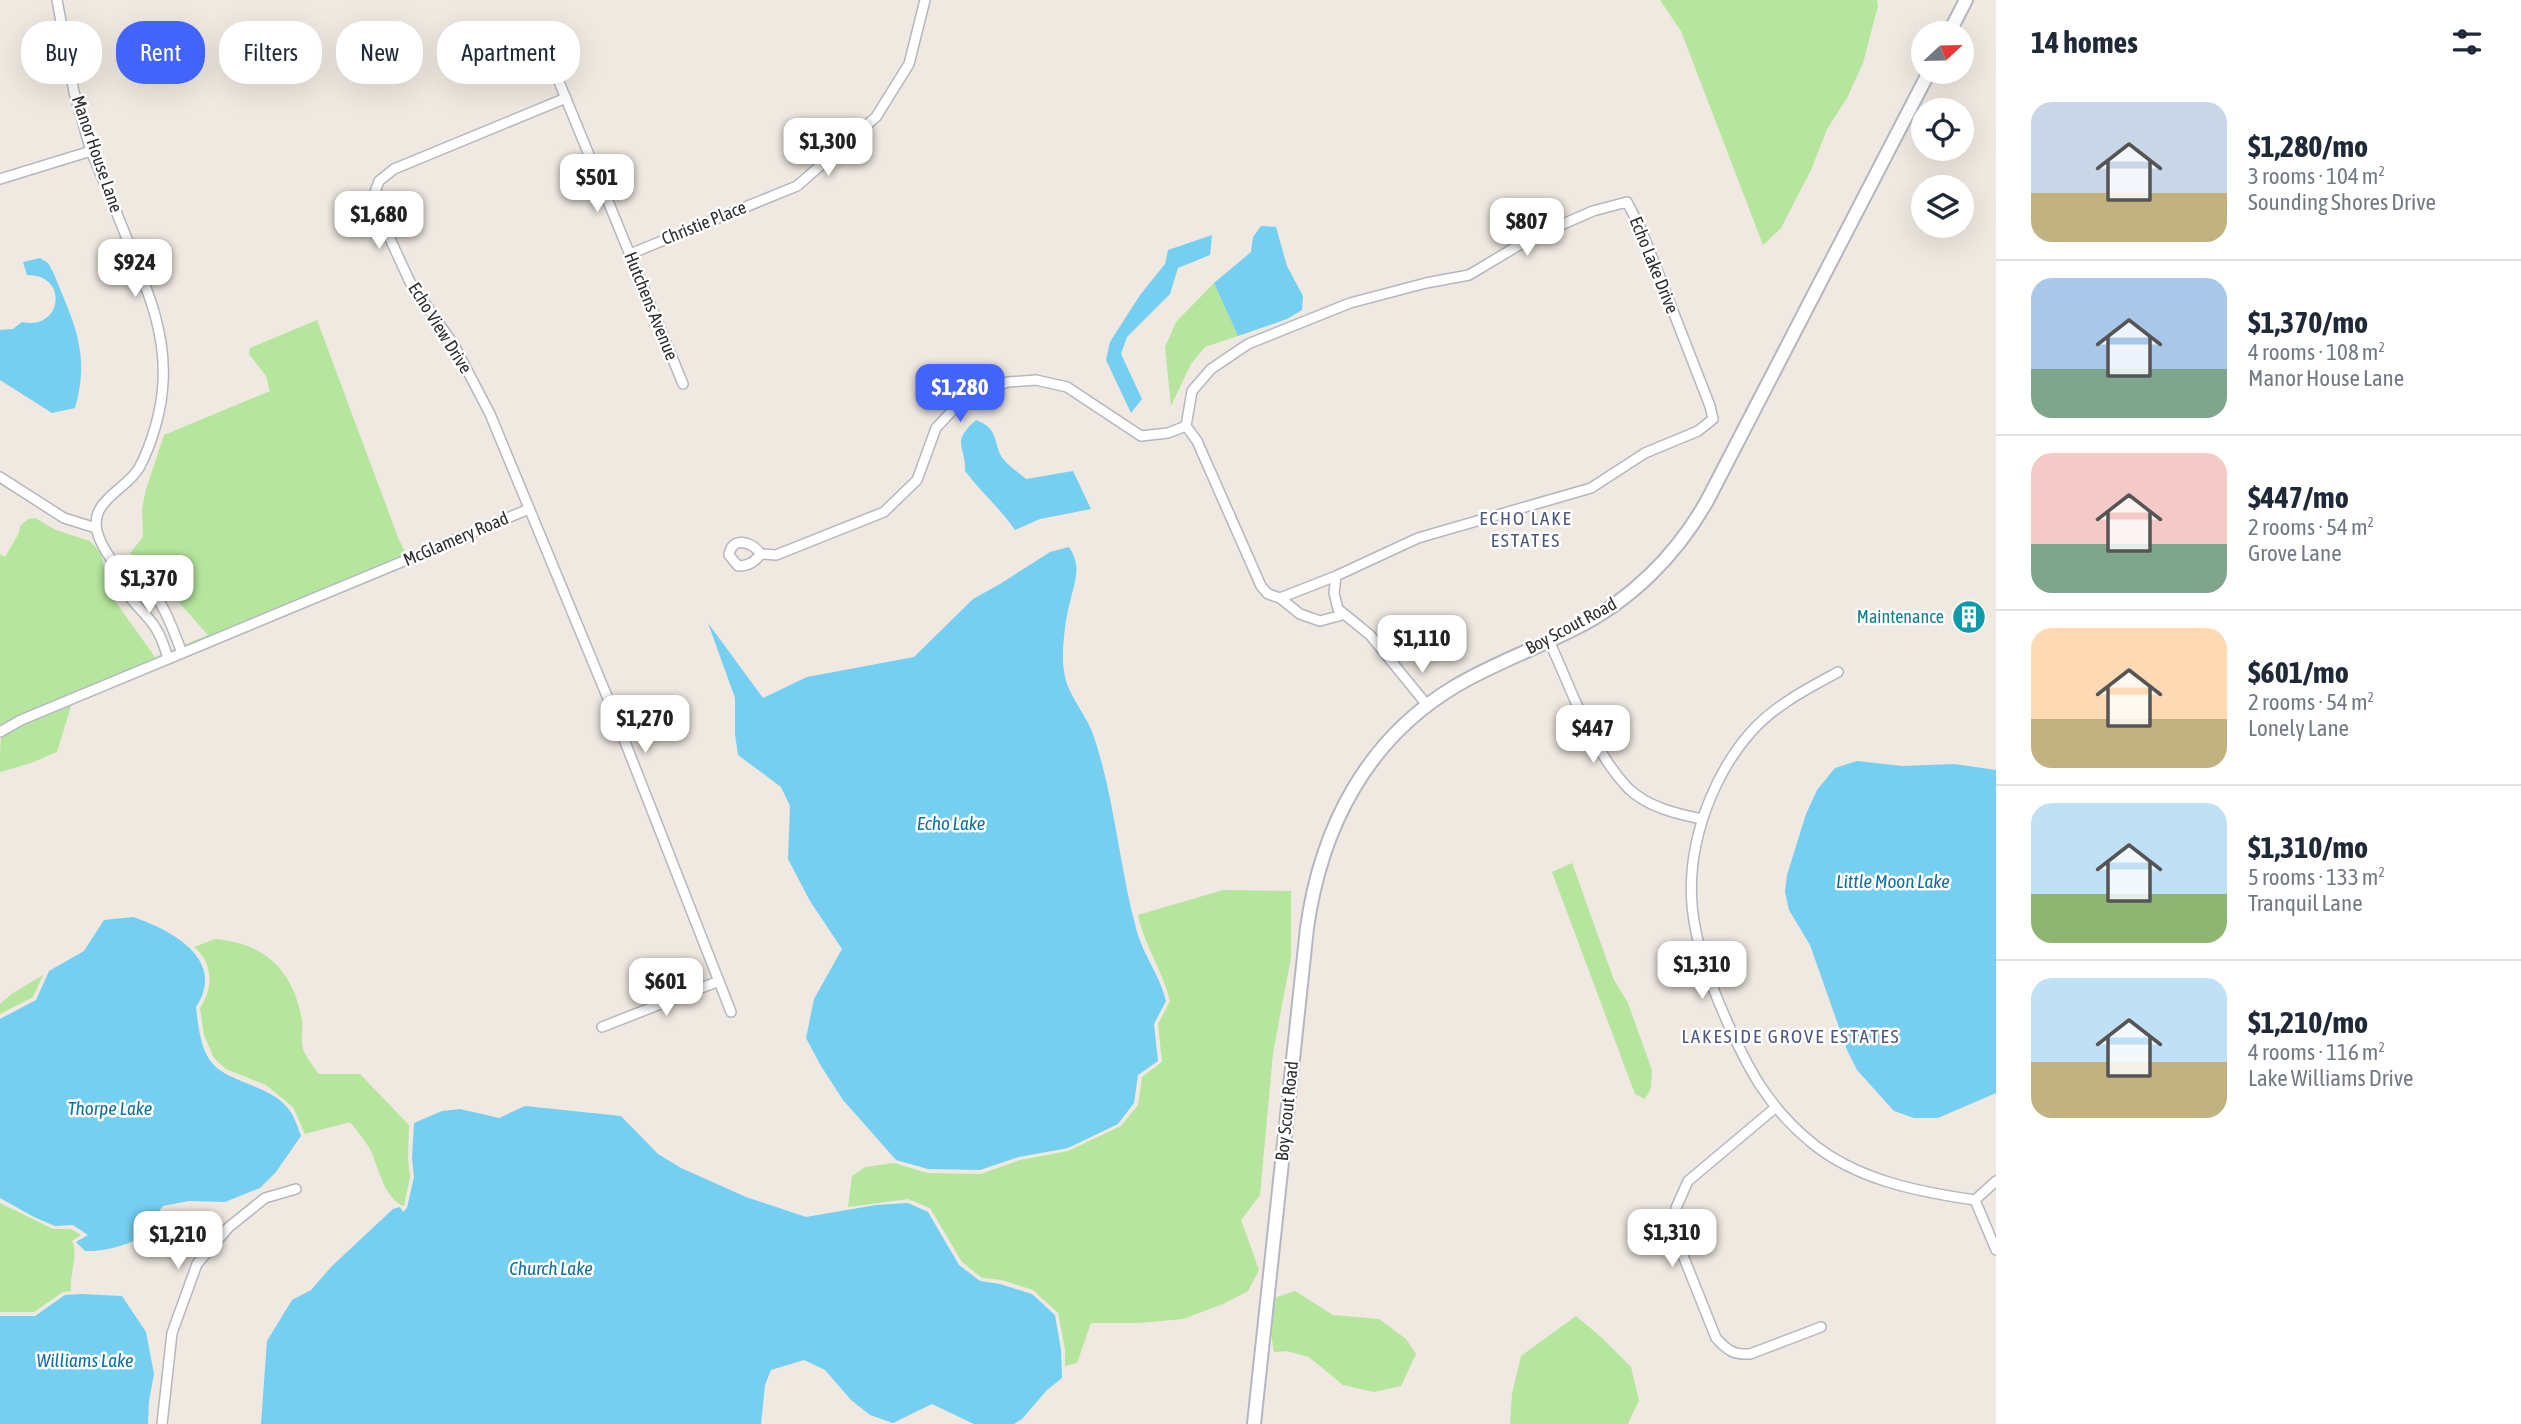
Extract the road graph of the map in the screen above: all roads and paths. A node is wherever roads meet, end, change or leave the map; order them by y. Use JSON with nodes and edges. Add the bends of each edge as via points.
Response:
{"nodes":[{"id":1,"x":57,"y":0,"type":"edge"},
{"id":2,"x":925,"y":0,"type":"edge"},
{"id":3,"x":1966,"y":0,"type":"edge"},
{"id":4,"x":1955,"y":21,"type":"edge"},
{"id":5,"x":560,"y":84,"type":"edge"},
{"id":6,"x":1923,"y":84,"type":"edge"},
{"id":7,"x":566,"y":98,"type":"junction"},
{"id":8,"x":91,"y":150,"type":"junction"},
{"id":9,"x":0,"y":179,"type":"edge"},
{"id":10,"x":629,"y":254,"type":"junction"},
{"id":11,"x":682,"y":384,"type":"dead end"},
{"id":12,"x":1186,"y":426,"type":"junction"},
{"id":13,"x":0,"y":477,"type":"edge"},
{"id":14,"x":529,"y":509,"type":"junction"},
{"id":15,"x":96,"y":528,"type":"junction"},
{"id":16,"x":761,"y":554,"type":"dead end"},
{"id":17,"x":121,"y":569,"type":"junction"},
{"id":18,"x":1336,"y":576,"type":"junction"},
{"id":19,"x":1280,"y":598,"type":"junction"},
{"id":20,"x":1342,"y":615,"type":"junction"},
{"id":21,"x":1549,"y":641,"type":"junction"},
{"id":22,"x":182,"y":653,"type":"junction"},
{"id":23,"x":168,"y":659,"type":"junction"},
{"id":24,"x":1838,"y":672,"type":"dead end"},
{"id":25,"x":1427,"y":705,"type":"junction"},
{"id":26,"x":0,"y":732,"type":"edge"},
{"id":27,"x":1702,"y":819,"type":"junction"},
{"id":28,"x":719,"y":981,"type":"junction"},
{"id":29,"x":731,"y":1012,"type":"dead end"},
{"id":30,"x":602,"y":1027,"type":"dead end"},
{"id":31,"x":1775,"y":1108,"type":"junction"},
{"id":32,"x":1996,"y":1181,"type":"edge"},
{"id":33,"x":296,"y":1189,"type":"dead end"},
{"id":34,"x":1975,"y":1200,"type":"junction"},
{"id":35,"x":1996,"y":1250,"type":"edge"},
{"id":36,"x":1821,"y":1327,"type":"dead end"},
{"id":37,"x":162,"y":1424,"type":"edge"},
{"id":38,"x":1254,"y":1424,"type":"edge"}],
"edges":[{"from":1,"to":8,"type":"street","name":"Manor House Lane","via":[[74,92]]},
{"from":2,"to":10,"type":"street","name":"Christie Place","via":[[909,64],[876,117],[797,186]]},
{"from":3,"to":4,"type":"street"},
{"from":5,"to":7,"type":"street","name":"Hutchens Avenue"},
{"from":6,"to":21,"type":"street","name":"Boy Scout Road","via":[[1693,525],[1625,597]]},
{"from":7,"to":10,"type":"street","name":"Hutchens Avenue"},
{"from":7,"to":14,"type":"street","name":"Echo View Drive","via":[[394,169],[379,181],[372,200],[410,282],[454,345],[490,414]]},
{"from":8,"to":9,"type":"street"},
{"from":8,"to":15,"type":"street","name":"Manor House Lane","via":[[155,309],[163,347],[163,383],[144,457],[99,510]]},
{"from":10,"to":11,"type":"street","name":"Hutchens Avenue"},
{"from":12,"to":16,"type":"street","via":[[1141,436],[1067,387],[1036,380],[1008,382],[966,397],[943,420],[917,480],[884,512],[776,555]]},
{"from":12,"to":18,"type":"street","name":"Echo Lake Drive","via":[[1192,391],[1211,369],[1248,344],[1350,303],[1469,275],[1531,238],[1592,211],[1627,202],[1713,419],[1698,431],[1645,453],[1591,488],[1418,538]]},
{"from":12,"to":19,"type":"street","via":[[1197,441],[1255,576],[1268,594]]},
{"from":13,"to":15,"type":"street","via":[[64,518]]},
{"from":14,"to":22,"type":"street","name":"McGlamery Road"},
{"from":14,"to":28,"type":"street","name":"McGlamery Road"},
{"from":15,"to":17,"type":"street"},
{"from":17,"to":22,"type":"street","via":[[144,580],[154,593]]},
{"from":17,"to":23,"type":"street","via":[[127,596],[156,628]]},
{"from":18,"to":19,"type":"street","name":"Echo Lake Drive"},
{"from":18,"to":20,"type":"street","via":[[1334,600]]},
{"from":19,"to":20,"type":"street","via":[[1300,614],[1320,621]]},
{"from":20,"to":25,"type":"street","via":[[1370,635]]},
{"from":21,"to":25,"type":"street","name":"Boy Scout Road","via":[[1464,681]]},
{"from":21,"to":27,"type":"street","via":[[1596,743],[1630,789],[1664,808]]},
{"from":22,"to":23,"type":"street","name":"McGlamery Road"},
{"from":23,"to":26,"type":"street","name":"McGlamery Road"},
{"from":24,"to":27,"type":"street","via":[[1790,698],[1752,731],[1721,774]]},
{"from":25,"to":38,"type":"street","name":"Boy Scout Road","via":[[1388,743],[1354,787],[1332,828],[1316,875],[1300,979]]},
{"from":27,"to":31,"type":"street","via":[[1692,857],[1696,932],[1709,981],[1748,1069]]},
{"from":28,"to":29,"type":"street","name":"McGlamery Road"},
{"from":28,"to":30,"type":"street"},
{"from":31,"to":34,"type":"street","via":[[1813,1144],[1857,1170],[1928,1193]]},
{"from":31,"to":36,"type":"street","via":[[1688,1181],[1676,1208],[1676,1238],[1716,1338],[1727,1350],[1750,1354]]},
{"from":32,"to":34,"type":"street"},
{"from":33,"to":37,"type":"street","via":[[265,1198],[229,1227],[197,1264],[172,1333]]},
{"from":34,"to":35,"type":"street"}]}
